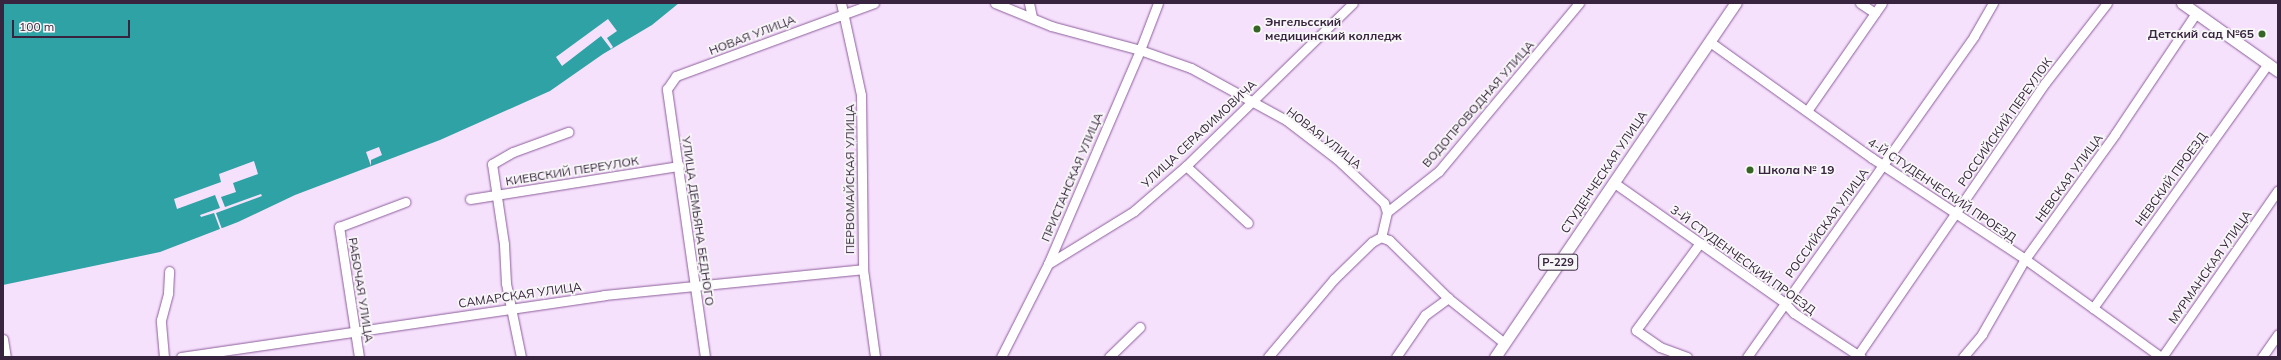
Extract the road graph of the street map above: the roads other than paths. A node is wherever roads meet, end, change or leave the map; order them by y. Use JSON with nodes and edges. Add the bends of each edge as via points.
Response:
{"nodes":[{"id":1,"x":842,"y":3,"type":"edge"},
{"id":2,"x":874,"y":3,"type":"edge"},
{"id":3,"x":995,"y":3,"type":"edge"},
{"id":4,"x":1029,"y":3,"type":"edge"},
{"id":5,"x":1158,"y":3,"type":"edge"},
{"id":6,"x":1353,"y":3,"type":"edge"},
{"id":7,"x":1579,"y":3,"type":"edge"},
{"id":8,"x":1736,"y":3,"type":"edge"},
{"id":9,"x":1860,"y":3,"type":"edge"},
{"id":10,"x":1882,"y":3,"type":"edge"},
{"id":11,"x":1993,"y":3,"type":"edge"},
{"id":12,"x":2107,"y":3,"type":"edge"},
{"id":13,"x":2182,"y":3,"type":"edge"},
{"id":14,"x":844,"y":13,"type":"junction"},
{"id":15,"x":2196,"y":13,"type":"junction"},
{"id":16,"x":1875,"y":14,"type":"junction"},
{"id":17,"x":1032,"y":16,"type":"junction"},
{"id":18,"x":1710,"y":42,"type":"junction"},
{"id":19,"x":1140,"y":50,"type":"junction"},
{"id":20,"x":2268,"y":64,"type":"junction"},
{"id":21,"x":2278,"y":71,"type":"edge"},
{"id":22,"x":667,"y":89,"type":"joint"},
{"id":23,"x":1253,"y":100,"type":"junction"},
{"id":24,"x":1807,"y":111,"type":"junction"},
{"id":25,"x":568,"y":132,"type":"dead end"},
{"id":26,"x":1884,"y":165,"type":"junction"},
{"id":27,"x":679,"y":166,"type":"junction"},
{"id":28,"x":1186,"y":166,"type":"junction"},
{"id":29,"x":1613,"y":182,"type":"junction"},
{"id":30,"x":2278,"y":190,"type":"edge"},
{"id":31,"x":496,"y":196,"type":"junction"},
{"id":32,"x":470,"y":199,"type":"dead end"},
{"id":33,"x":405,"y":202,"type":"dead end"},
{"id":34,"x":1387,"y":212,"type":"junction"},
{"id":35,"x":1955,"y":215,"type":"junction"},
{"id":36,"x":1248,"y":223,"type":"dead end"},
{"id":37,"x":1381,"y":237,"type":"junction"},
{"id":38,"x":1700,"y":243,"type":"junction"},
{"id":39,"x":2025,"y":259,"type":"junction"},
{"id":40,"x":1048,"y":264,"type":"junction"},
{"id":41,"x":863,"y":269,"type":"junction"},
{"id":42,"x":169,"y":271,"type":"dead end"},
{"id":43,"x":696,"y":284,"type":"junction"},
{"id":44,"x":1448,"y":298,"type":"junction"},
{"id":45,"x":1784,"y":302,"type":"junction"},
{"id":46,"x":512,"y":307,"type":"junction"},
{"id":47,"x":2093,"y":308,"type":"junction"},
{"id":48,"x":1140,"y":327,"type":"dead end"},
{"id":49,"x":356,"y":330,"type":"junction"},
{"id":50,"x":2278,"y":334,"type":"edge"},
{"id":51,"x":3,"y":339,"type":"edge"},
{"id":52,"x":1503,"y":342,"type":"junction"},
{"id":53,"x":1859,"y":356,"type":"edge"},
{"id":54,"x":6,"y":357,"type":"edge"},
{"id":55,"x":164,"y":357,"type":"edge"},
{"id":56,"x":181,"y":357,"type":"edge"},
{"id":57,"x":359,"y":357,"type":"edge"},
{"id":58,"x":521,"y":357,"type":"edge"},
{"id":59,"x":705,"y":357,"type":"edge"},
{"id":60,"x":874,"y":357,"type":"edge"},
{"id":61,"x":1001,"y":357,"type":"edge"},
{"id":62,"x":1109,"y":357,"type":"edge"},
{"id":63,"x":1268,"y":357,"type":"edge"},
{"id":64,"x":1396,"y":357,"type":"edge"},
{"id":65,"x":1495,"y":357,"type":"edge"},
{"id":66,"x":1687,"y":357,"type":"edge"},
{"id":67,"x":1748,"y":357,"type":"edge"},
{"id":68,"x":1963,"y":357,"type":"edge"},
{"id":69,"x":2161,"y":357,"type":"edge"},
{"id":70,"x":2262,"y":357,"type":"edge"}],
"edges":[{"from":1,"to":14,"type":"street","name":"ПЕРВОМАЙСКАЯ УЛИЦА"},
{"from":2,"to":14,"type":"street","name":"НОВАЯ УЛИЦА"},
{"from":3,"to":17,"type":"street","name":"НОВАЯ УЛИЦА"},
{"from":4,"to":17,"type":"street"},
{"from":5,"to":19,"type":"street","name":"ПРИСТАНСКАЯ УЛИЦА"},
{"from":6,"to":23,"type":"street","name":"УЛИЦА СЕРАФИМОВИЧА"},
{"from":7,"to":34,"type":"street","name":"ВОДОПРОВОДНАЯ УЛИЦА","via":[[1439,171]]},
{"from":8,"to":18,"type":"main road","name":"СТУДЕНЧЕСКАЯ УЛИЦА","number":"Р-229"},
{"from":9,"to":16,"type":"street"},
{"from":10,"to":16,"type":"street"},
{"from":11,"to":26,"type":"street","name":"РОССИЙСКАЯ УЛИЦА","via":[[1974,36]]},
{"from":12,"to":35,"type":"street","name":"РОССИЙСКИЙ ПЕРЕУЛОК","via":[[2045,83]]},
{"from":13,"to":15,"type":"main road"},
{"from":14,"to":22,"type":"street","name":"НОВАЯ УЛИЦА","via":[[676,76]]},
{"from":14,"to":41,"type":"street","name":"ПЕРВОМАЙСКАЯ УЛИЦА","via":[[861,96]]},
{"from":15,"to":20,"type":"main road"},
{"from":15,"to":39,"type":"street","name":"НЕВСКАЯ УЛИЦА","via":[[2115,134]]},
{"from":16,"to":24,"type":"street"},
{"from":17,"to":19,"type":"street","name":"НОВАЯ УЛИЦА","via":[[1051,26]]},
{"from":18,"to":24,"type":"street","name":"4-Й СТУДЕНЧЕСКИЙ ПРОЕЗД"},
{"from":18,"to":29,"type":"main road","name":"СТУДЕНЧЕСКАЯ УЛИЦА","number":"Р-229"},
{"from":19,"to":23,"type":"street","name":"НОВАЯ УЛИЦА","via":[[1191,68]]},
{"from":19,"to":40,"type":"street","name":"ПРИСТАНСКАЯ УЛИЦА"},
{"from":20,"to":21,"type":"main road"},
{"from":20,"to":47,"type":"street","name":"НЕВСКИЙ ПРОЕЗД"},
{"from":22,"to":27,"type":"street","name":"УЛИЦА ДЕМЬЯНА БЕДНОГО"},
{"from":23,"to":28,"type":"street","name":"УЛИЦА СЕРАФИМОВИЧА"},
{"from":23,"to":34,"type":"street","name":"НОВАЯ УЛИЦА","via":[[1286,120],[1337,159],[1384,203]]},
{"from":24,"to":26,"type":"street","name":"4-Й СТУДЕНЧЕСКИЙ ПРОЕЗД"},
{"from":25,"to":31,"type":"street","via":[[513,152],[492,164]]},
{"from":26,"to":35,"type":"street","name":"4-Й СТУДЕНЧЕСКИЙ ПРОЕЗД"},
{"from":26,"to":45,"type":"street","name":"РОССИЙСКАЯ УЛИЦА"},
{"from":27,"to":31,"type":"street","name":"КИЕВСКИЙ ПЕРЕУЛОК"},
{"from":27,"to":43,"type":"street","name":"УЛИЦА ДЕМЬЯНА БЕДНОГО"},
{"from":28,"to":36,"type":"street"},
{"from":28,"to":40,"type":"street","name":"УЛИЦА СЕРАФИМОВИЧА","via":[[1134,211]]},
{"from":29,"to":38,"type":"street","name":"3-Й СТУДЕНЧЕСКИЙ ПРОЕЗД"},
{"from":29,"to":52,"type":"main road","name":"СТУДЕНЧЕСКАЯ УЛИЦА","number":"Р-229"},
{"from":30,"to":69,"type":"street","name":"МУРМАНСКАЯ УЛИЦА"},
{"from":31,"to":32,"type":"street","name":"КИЕВСКИЙ ПЕРЕУЛОК"},
{"from":31,"to":46,"type":"street","via":[[504,244],[506,283]]},
{"from":33,"to":49,"type":"street","name":"РАБОЧАЯ УЛИЦА","via":[[339,227]]},
{"from":34,"to":37,"type":"street"},
{"from":35,"to":39,"type":"street","name":"4-Й СТУДЕНЧЕСКИЙ ПРОЕЗД"},
{"from":35,"to":53,"type":"street","name":"РОССИЙСКИЙ ПЕРЕУЛОК"},
{"from":37,"to":44,"type":"street","via":[[1389,240]]},
{"from":37,"to":63,"type":"street","via":[[1372,242],[1334,279]]},
{"from":38,"to":45,"type":"street","name":"3-Й СТУДЕНЧЕСКИЙ ПРОЕЗД"},
{"from":38,"to":66,"type":"street","via":[[1636,330],[1660,347]]},
{"from":39,"to":47,"type":"street","name":"4-Й СТУДЕНЧЕСКИЙ ПРОЕЗД"},
{"from":39,"to":68,"type":"street","name":"НЕВСКАЯ УЛИЦА","via":[[1982,334]]},
{"from":40,"to":61,"type":"street","name":"ПРИСТАНСКАЯ УЛИЦА"},
{"from":41,"to":43,"type":"street","name":"САМАРСКАЯ УЛИЦА"},
{"from":41,"to":60,"type":"street","name":"ПЕРВОМАЙСКАЯ УЛИЦА"},
{"from":42,"to":55,"type":"street","via":[[168,293],[160,320]]},
{"from":43,"to":46,"type":"street","name":"САМАРСКАЯ УЛИЦА"},
{"from":43,"to":59,"type":"street","name":"УЛИЦА ДЕМЬЯНА БЕДНОГО"},
{"from":44,"to":52,"type":"street"},
{"from":44,"to":64,"type":"street","via":[[1425,315]]},
{"from":45,"to":53,"type":"street","name":"3-Й СТУДЕНЧЕСКИЙ ПРОЕЗД","via":[[1794,313]]},
{"from":45,"to":67,"type":"street","name":"РОССИЙСКАЯ УЛИЦА"},
{"from":46,"to":49,"type":"street","name":"САМАРСКАЯ УЛИЦА"},
{"from":46,"to":58,"type":"street"},
{"from":47,"to":69,"type":"street","name":"4-Й СТУДЕНЧЕСКИЙ ПРОЕЗД"},
{"from":48,"to":62,"type":"street"},
{"from":49,"to":56,"type":"street","name":"САМАРСКАЯ УЛИЦА"},
{"from":49,"to":57,"type":"street","name":"РАБОЧАЯ УЛИЦА"},
{"from":50,"to":70,"type":"street"},
{"from":51,"to":54,"type":"street"},
{"from":52,"to":65,"type":"main road","name":"СТУДЕНЧЕСКАЯ УЛИЦА","number":"Р-229"}]}
